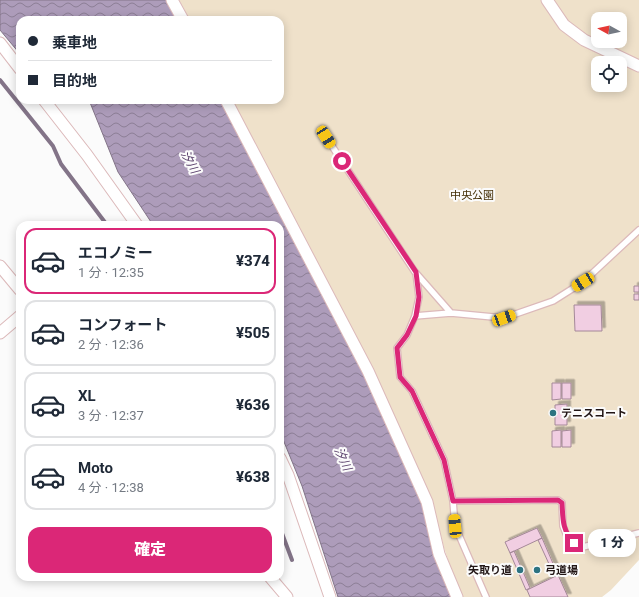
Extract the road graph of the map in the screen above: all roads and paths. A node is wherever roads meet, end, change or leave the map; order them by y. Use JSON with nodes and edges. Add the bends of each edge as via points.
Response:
{"nodes":[{"id":1,"x":172,"y":0,"type":"edge"},
{"id":2,"x":547,"y":0,"type":"edge"},
{"id":3,"x":181,"y":16,"type":"edge"},
{"id":4,"x":0,"y":43,"type":"edge"},
{"id":5,"x":16,"y":64,"type":"edge"},
{"id":6,"x":639,"y":66,"type":"edge"},
{"id":7,"x":47,"y":104,"type":"edge"},
{"id":8,"x":228,"y":104,"type":"edge"},
{"id":9,"x":326,"y":137,"type":"dead end"},
{"id":10,"x":134,"y":221,"type":"edge"},
{"id":11,"x":639,"y":230,"type":"edge"},
{"id":12,"x":0,"y":266,"type":"edge"},
{"id":13,"x":416,"y":272,"type":"junction"},
{"id":14,"x":16,"y":285,"type":"edge"},
{"id":15,"x":451,"y":314,"type":"junction"},
{"id":16,"x":416,"y":316,"type":"junction"},
{"id":17,"x":16,"y":319,"type":"edge"},
{"id":18,"x":0,"y":333,"type":"edge"},
{"id":19,"x":284,"y":466,"type":"edge"},
{"id":20,"x":453,"y":501,"type":"junction"},
{"id":21,"x":639,"y":533,"type":"edge"},
{"id":22,"x":273,"y":581,"type":"edge"},
{"id":23,"x":287,"y":597,"type":"edge"},
{"id":24,"x":330,"y":597,"type":"edge"},
{"id":25,"x":457,"y":597,"type":"edge"},
{"id":26,"x":486,"y":597,"type":"edge"}],
"edges":[{"from":1,"to":3,"type":"street"},
{"from":2,"to":6,"type":"street","via":[[564,25],[584,40]]},
{"from":4,"to":5,"type":"street"},
{"from":7,"to":10,"type":"street"},
{"from":8,"to":25,"type":"street","via":[[368,371],[427,502],[439,554]]},
{"from":9,"to":13,"type":"lane"},
{"from":11,"to":15,"type":"lane","via":[[583,282],[553,301],[504,318]]},
{"from":12,"to":14,"type":"street"},
{"from":13,"to":15,"type":"lane"},
{"from":13,"to":16,"type":"lane","via":[[419,297]]},
{"from":15,"to":16,"type":"lane"},
{"from":16,"to":20,"type":"lane","via":[[397,348],[400,377],[412,391],[444,460]]},
{"from":17,"to":18,"type":"street"},
{"from":19,"to":24,"type":"street"},
{"from":20,"to":21,"type":"lane","via":[[558,500],[562,503],[563,526],[567,536],[583,547]]},
{"from":20,"to":26,"type":"lane","via":[[455,526]]},
{"from":22,"to":23,"type":"street"}]}
